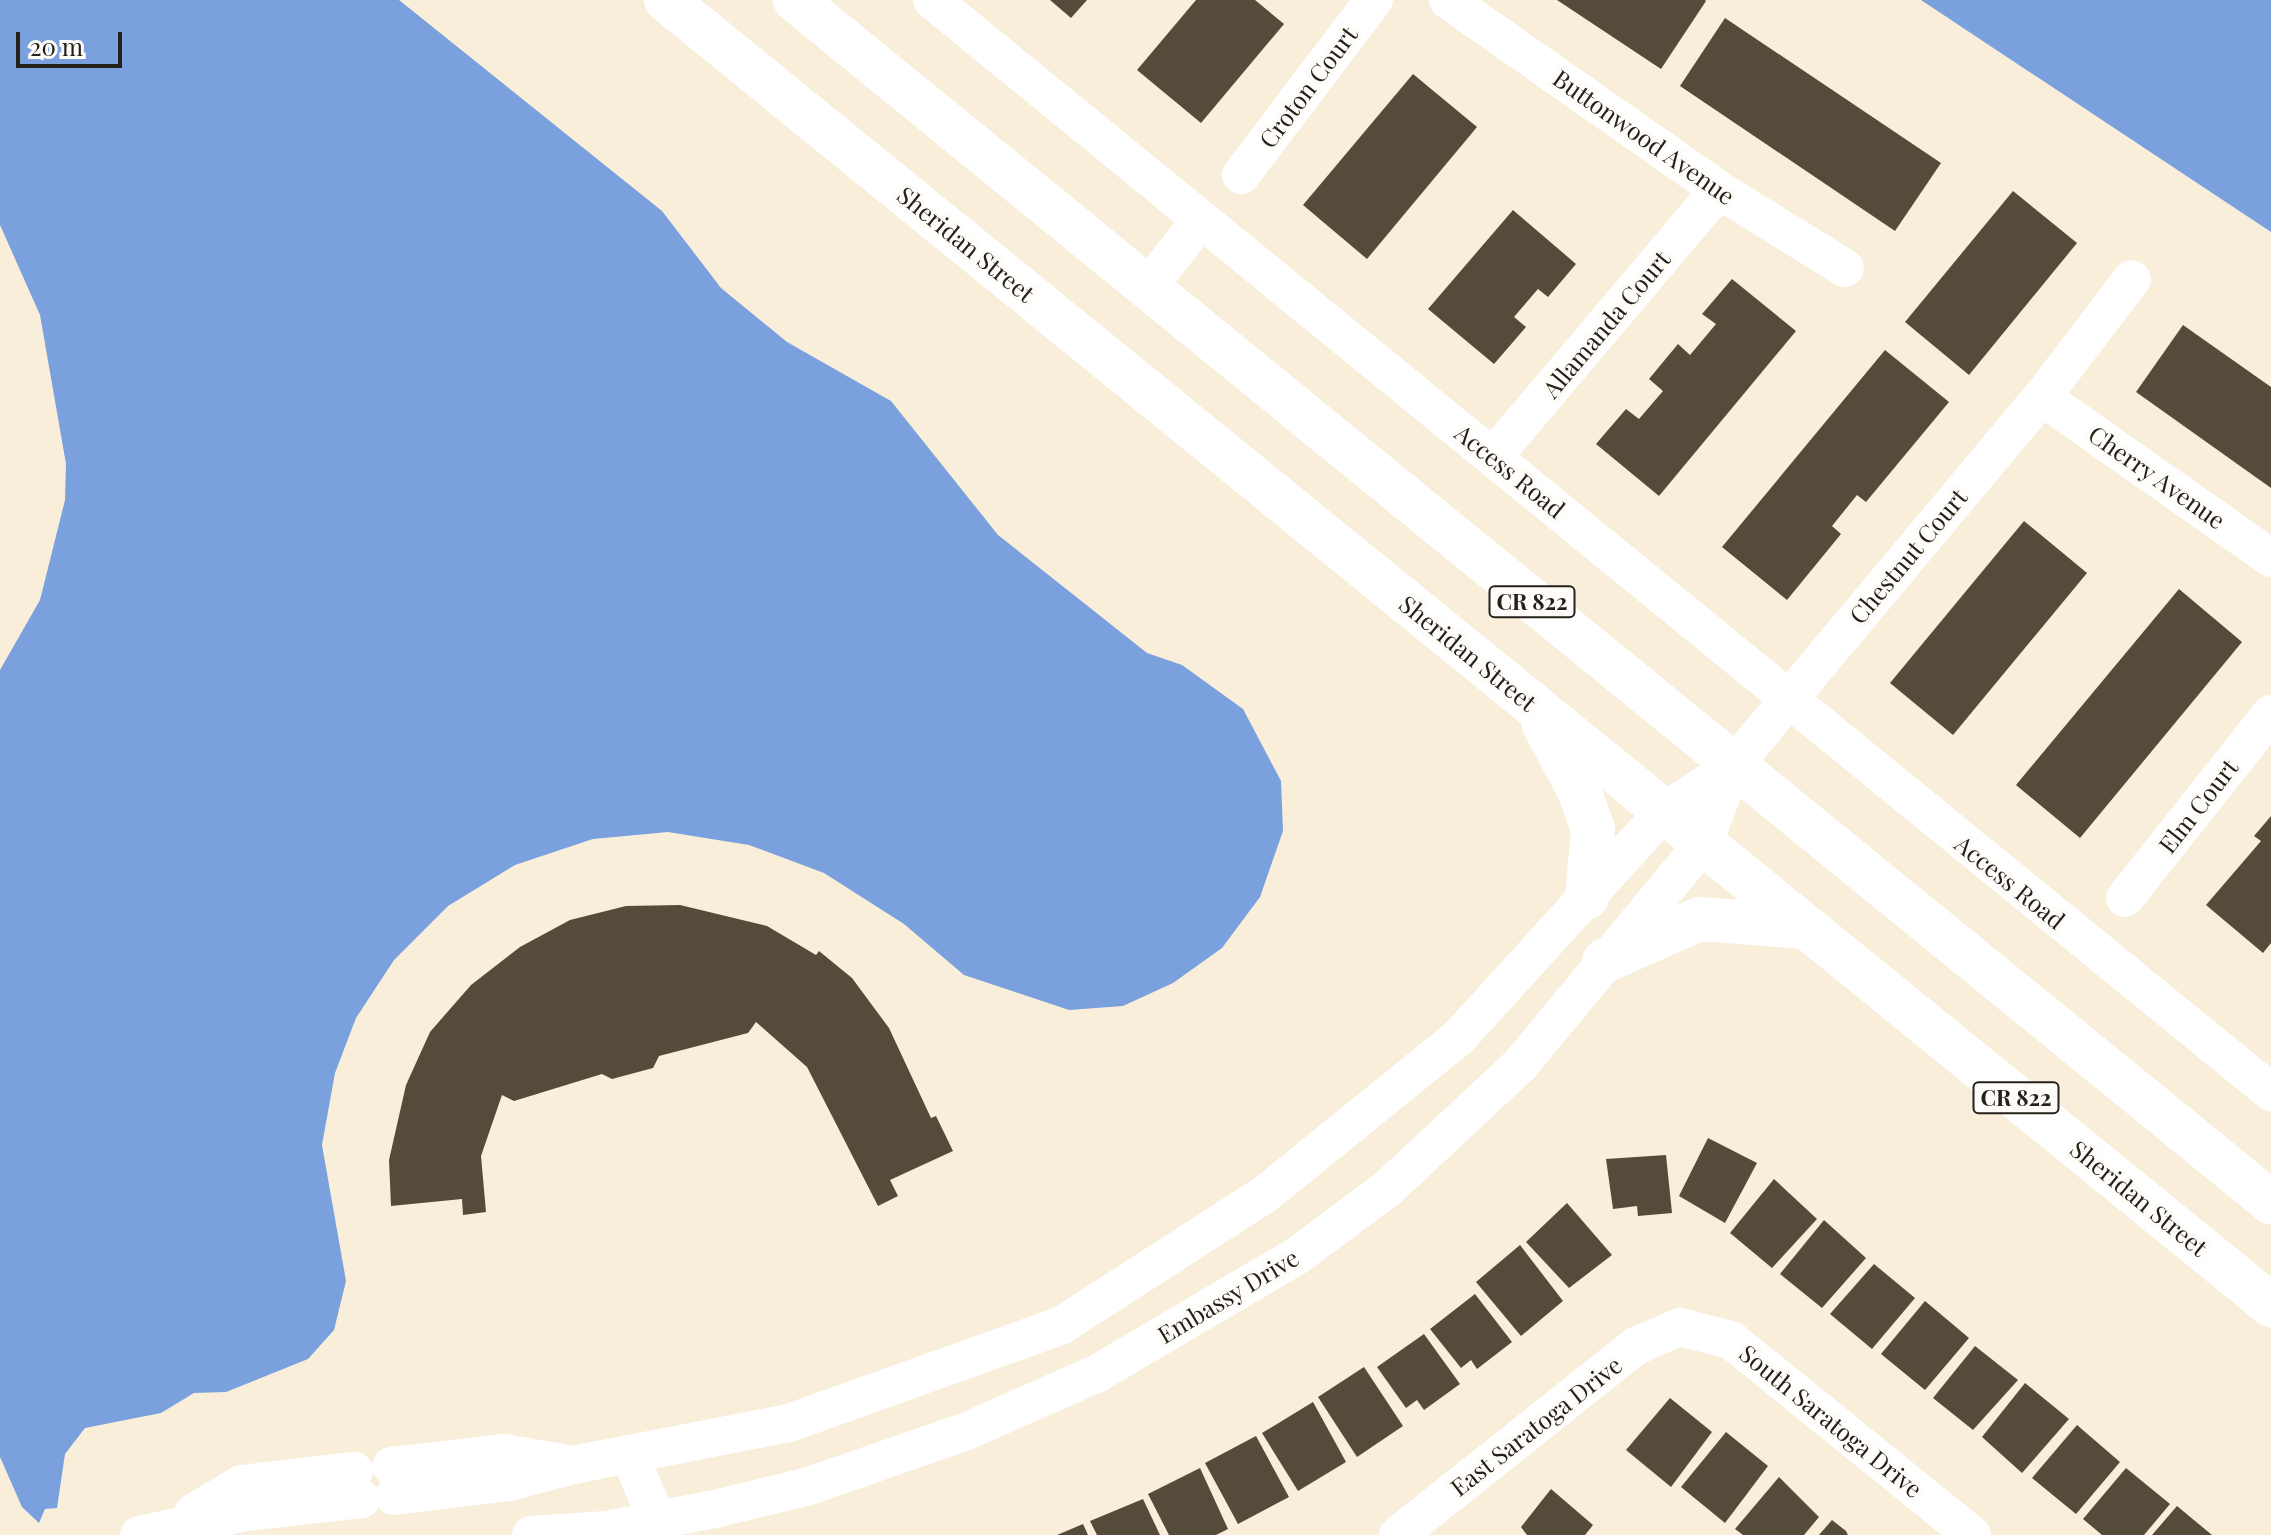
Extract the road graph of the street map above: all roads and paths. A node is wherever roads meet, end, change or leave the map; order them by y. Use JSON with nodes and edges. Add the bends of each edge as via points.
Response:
{"nodes":[{"id":1,"x":666,"y":0,"type":"edge"},
{"id":2,"x":795,"y":0,"type":"edge"},
{"id":3,"x":932,"y":0,"type":"edge"},
{"id":4,"x":1374,"y":0,"type":"edge"},
{"id":5,"x":1448,"y":0,"type":"edge"},
{"id":6,"x":1241,"y":175,"type":"dead end"},
{"id":7,"x":1719,"y":190,"type":"junction"},
{"id":8,"x":1200,"y":221,"type":"junction"},
{"id":9,"x":1845,"y":268,"type":"dead end"},
{"id":10,"x":2132,"y":279,"type":"dead end"},
{"id":11,"x":1147,"y":288,"type":"junction"},
{"id":12,"x":2042,"y":397,"type":"junction"},
{"id":13,"x":1493,"y":457,"type":"junction"},
{"id":14,"x":2271,"y":558,"type":"edge"},
{"id":15,"x":1785,"y":701,"type":"junction"},
{"id":16,"x":1533,"y":705,"type":"junction"},
{"id":17,"x":2271,"y":714,"type":"edge"},
{"id":18,"x":1733,"y":766,"type":"junction"},
{"id":19,"x":1664,"y":812,"type":"junction"},
{"id":20,"x":1703,"y":844,"type":"junction"},
{"id":21,"x":1587,"y":898,"type":"junction"},
{"id":22,"x":2125,"y":898,"type":"dead end"},
{"id":23,"x":1805,"y":927,"type":"junction"},
{"id":24,"x":1604,"y":961,"type":"junction"},
{"id":25,"x":2271,"y":1092,"type":"edge"},
{"id":26,"x":2271,"y":1202,"type":"edge"},
{"id":27,"x":2271,"y":1305,"type":"edge"},
{"id":28,"x":1680,"y":1327,"type":"joint"},
{"id":29,"x":631,"y":1458,"type":"junction"},
{"id":30,"x":661,"y":1527,"type":"edge"},
{"id":31,"x":156,"y":1530,"type":"edge"},
{"id":32,"x":608,"y":1532,"type":"edge"},
{"id":33,"x":531,"y":1535,"type":"edge"},
{"id":34,"x":1398,"y":1535,"type":"edge"},
{"id":35,"x":1972,"y":1535,"type":"edge"}],
"edges":[{"from":1,"to":16,"type":"main road","name":"Sheridan Street","number":"CR 822"},
{"from":2,"to":11,"type":"main road","number":"CR 822"},
{"from":3,"to":8,"type":"street","name":"Access Road"},
{"from":4,"to":6,"type":"street","name":"Croton Court"},
{"from":5,"to":7,"type":"street","name":"Buttonwood Avenue"},
{"from":7,"to":9,"type":"street","name":"Buttonwood Avenue"},
{"from":7,"to":13,"type":"street","name":"Allamanda Court"},
{"from":8,"to":11,"type":"street"},
{"from":8,"to":13,"type":"street","name":"Access Road"},
{"from":10,"to":12,"type":"street","name":"Chestnut Court"},
{"from":11,"to":18,"type":"main road","number":"CR 822"},
{"from":12,"to":14,"type":"street","name":"Cherry Avenue"},
{"from":12,"to":15,"type":"street","name":"Chestnut Court"},
{"from":13,"to":15,"type":"street","name":"Access Road"},
{"from":15,"to":18,"type":"street","name":"Chestnut Court"},
{"from":15,"to":25,"type":"street","name":"Access Road"},
{"from":16,"to":19,"type":"main road","name":"Sheridan Street","number":"CR 822"},
{"from":16,"to":21,"type":"main road","via":[[1579,790],[1593,829]]},
{"from":17,"to":22,"type":"street","name":"Elm Court"},
{"from":18,"to":19,"type":"street","name":"Chestnut Court"},
{"from":18,"to":20,"type":"street","name":"Embassy Drive"},
{"from":18,"to":26,"type":"main road","number":"CR 822"},
{"from":19,"to":20,"type":"main road","name":"Sheridan Street","number":"CR 822"},
{"from":19,"to":21,"type":"street"},
{"from":20,"to":23,"type":"main road","name":"Sheridan Street","number":"CR 822"},
{"from":20,"to":24,"type":"street","name":"Embassy Drive"},
{"from":21,"to":29,"type":"street","via":[[1459,1037],[1264,1195],[1062,1325],[789,1423]]},
{"from":23,"to":24,"type":"main road","via":[[1700,919]]},
{"from":23,"to":27,"type":"main road","name":"Sheridan Street","number":"CR 822"},
{"from":24,"to":30,"type":"street","name":"Embassy Drive","via":[[1520,1065],[1387,1189],[1298,1255],[1125,1357],[967,1431],[809,1486]]},
{"from":28,"to":34,"type":"street","name":"East Saratoga Drive","via":[[1636,1346]]},
{"from":28,"to":35,"type":"street","name":"South Saratoga Drive","via":[[1731,1340]]},
{"from":29,"to":30,"type":"street"},
{"from":29,"to":31,"type":"street","via":[[573,1465],[510,1482],[241,1484]]},
{"from":29,"to":32,"type":"street"},
{"from":30,"to":32,"type":"street","name":"Embassy Drive"},
{"from":32,"to":33,"type":"street","name":"Embassy Drive"}]}
